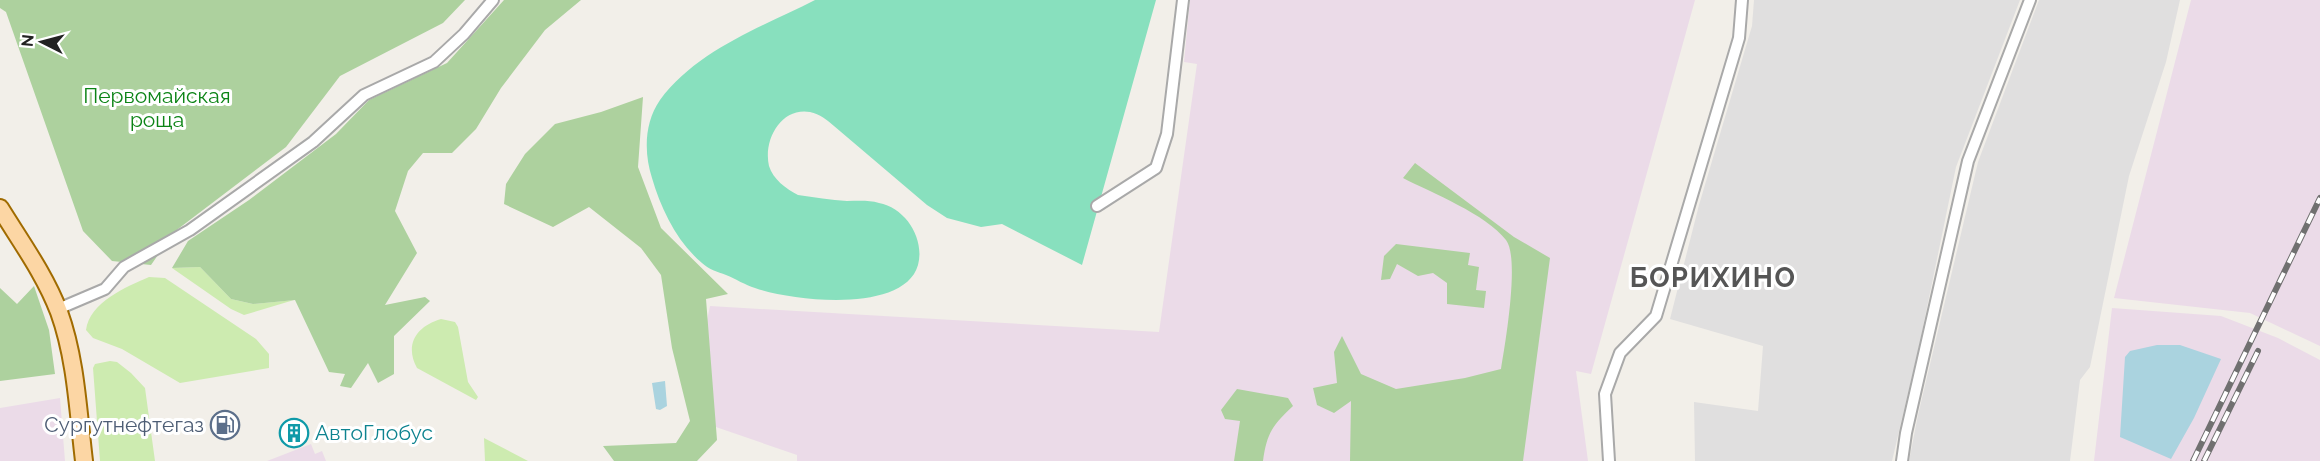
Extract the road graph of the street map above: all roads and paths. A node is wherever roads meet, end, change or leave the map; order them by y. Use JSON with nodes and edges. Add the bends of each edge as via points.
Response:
{"nodes":[{"id":1,"x":493,"y":0,"type":"edge"},
{"id":2,"x":1183,"y":0,"type":"edge"},
{"id":3,"x":1742,"y":0,"type":"edge"},
{"id":4,"x":2030,"y":0,"type":"edge"},
{"id":5,"x":1097,"y":206,"type":"dead end"},
{"id":6,"x":0,"y":208,"type":"edge"},
{"id":7,"x":58,"y":309,"type":"junction"},
{"id":8,"x":84,"y":461,"type":"edge"},
{"id":9,"x":1609,"y":461,"type":"edge"},
{"id":10,"x":1902,"y":461,"type":"edge"}],
"edges":[{"from":1,"to":7,"type":"street","via":[[434,62],[364,95],[313,142],[190,230],[124,267],[105,289]]},
{"from":2,"to":5,"type":"street","via":[[1167,134],[1156,168]]},
{"from":3,"to":9,"type":"street","via":[[1739,38],[1656,316],[1620,353],[1605,394]]},
{"from":4,"to":10,"type":"street","via":[[1968,161]]},
{"from":6,"to":7,"type":"main road"},
{"from":7,"to":8,"type":"main road","via":[[70,356]]}]}
